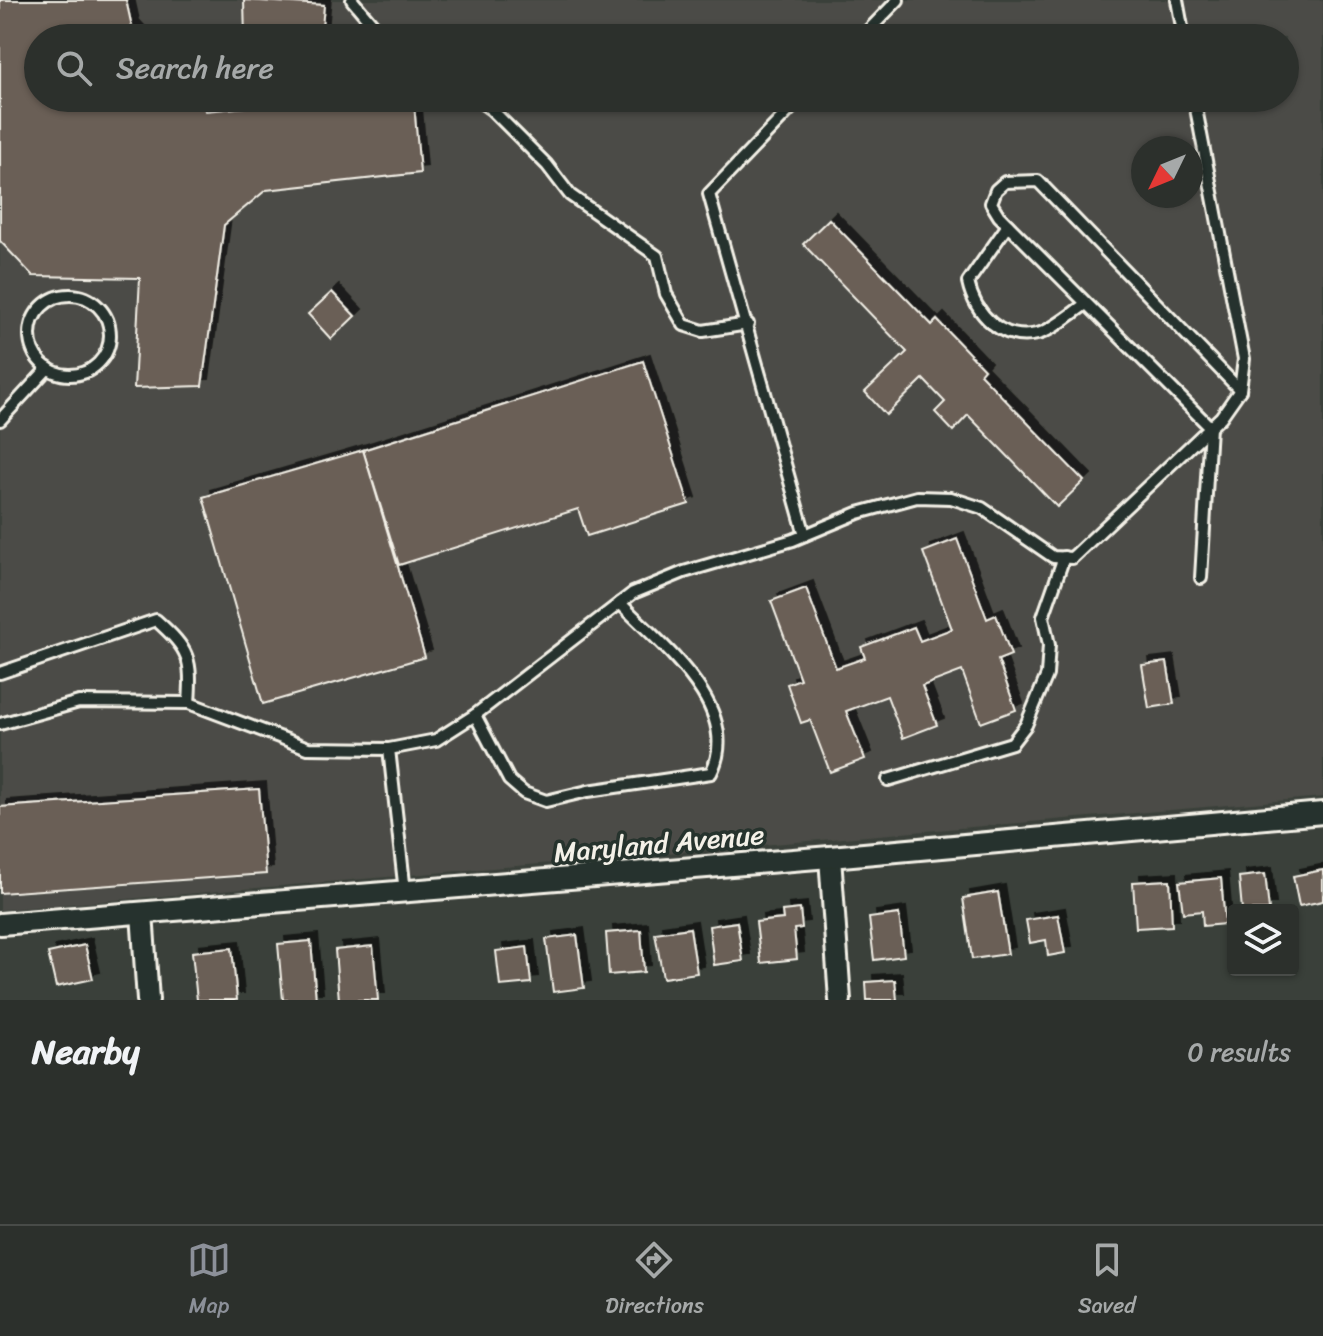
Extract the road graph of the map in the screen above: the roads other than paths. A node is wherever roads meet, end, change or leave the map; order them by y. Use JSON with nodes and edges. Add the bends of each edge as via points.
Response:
{"nodes":[{"id":1,"x":352,"y":0,"type":"edge"},
{"id":2,"x":898,"y":0,"type":"edge"},
{"id":3,"x":1177,"y":0,"type":"edge"},
{"id":4,"x":372,"y":24,"type":"edge"},
{"id":5,"x":875,"y":24,"type":"edge"},
{"id":6,"x":1181,"y":24,"type":"edge"},
{"id":7,"x":494,"y":112,"type":"edge"},
{"id":8,"x":788,"y":112,"type":"edge"},
{"id":9,"x":1197,"y":112,"type":"edge"},
{"id":10,"x":1008,"y":225,"type":"junction"},
{"id":11,"x":1086,"y":304,"type":"junction"},
{"id":12,"x":748,"y":324,"type":"junction"},
{"id":13,"x":48,"y":368,"type":"junction"},
{"id":14,"x":1240,"y":390,"type":"junction"},
{"id":15,"x":0,"y":420,"type":"edge"},
{"id":16,"x":1210,"y":427,"type":"junction"},
{"id":17,"x":805,"y":535,"type":"junction"},
{"id":18,"x":1064,"y":557,"type":"junction"},
{"id":19,"x":1201,"y":578,"type":"dead end"},
{"id":20,"x":620,"y":603,"type":"junction"},
{"id":21,"x":0,"y":673,"type":"edge"},
{"id":22,"x":189,"y":703,"type":"junction"},
{"id":23,"x":475,"y":715,"type":"junction"},
{"id":24,"x":0,"y":724,"type":"edge"},
{"id":25,"x":389,"y":749,"type":"junction"},
{"id":26,"x":888,"y":780,"type":"dead end"},
{"id":27,"x":1323,"y":813,"type":"edge"},
{"id":28,"x":830,"y":857,"type":"junction"},
{"id":29,"x":405,"y":892,"type":"junction"},
{"id":30,"x":142,"y":913,"type":"junction"},
{"id":31,"x":0,"y":924,"type":"edge"},
{"id":32,"x":148,"y":1000,"type":"edge"},
{"id":33,"x":840,"y":1000,"type":"edge"}],
"edges":[{"from":1,"to":4,"type":"lane"},
{"from":2,"to":5,"type":"lane"},
{"from":3,"to":6,"type":"lane"},
{"from":7,"to":12,"type":"lane","via":[[570,195],[657,256],[666,294],[684,325],[703,331]]},
{"from":8,"to":12,"type":"lane","via":[[709,194]]},
{"from":9,"to":14,"type":"lane","via":[[1244,359]]},
{"from":10,"to":11,"type":"lane"},
{"from":10,"to":11,"type":"lane","via":[[968,282],[973,303],[996,328],[1038,334]]},
{"from":10,"to":14,"type":"lane","via":[[991,203],[996,190],[1005,182],[1038,181]]},
{"from":11,"to":16,"type":"lane"},
{"from":12,"to":17,"type":"lane"},
{"from":13,"to":13,"type":"lane","via":[[73,375],[104,358],[110,331],[96,305],[69,295],[46,303],[36,315],[31,341]]},
{"from":13,"to":15,"type":"lane"},
{"from":14,"to":16,"type":"lane"},
{"from":16,"to":18,"type":"lane","via":[[1072,558]]},
{"from":16,"to":19,"type":"lane"},
{"from":17,"to":18,"type":"lane","via":[[917,497],[951,498],[982,508],[1053,557]]},
{"from":17,"to":20,"type":"lane","via":[[684,572]]},
{"from":18,"to":26,"type":"lane","via":[[1043,617],[1049,645],[1047,675],[1012,743]]},
{"from":20,"to":23,"type":"lane"},
{"from":20,"to":23,"type":"lane","via":[[702,691],[718,719],[720,755],[711,773],[546,801],[509,780]]},
{"from":21,"to":22,"type":"lane","via":[[156,620],[180,641],[192,663]]},
{"from":22,"to":24,"type":"lane","via":[[79,702]]},
{"from":22,"to":25,"type":"lane","via":[[308,748]]},
{"from":23,"to":25,"type":"lane","via":[[436,740]]},
{"from":25,"to":29,"type":"lane"},
{"from":27,"to":28,"type":"street","name":"Maryland Avenue"},
{"from":28,"to":29,"type":"street","name":"Maryland Avenue"},
{"from":28,"to":33,"type":"street"},
{"from":29,"to":30,"type":"street","name":"Maryland Avenue"},
{"from":30,"to":31,"type":"street","name":"Maryland Avenue"},
{"from":30,"to":32,"type":"street"}]}
